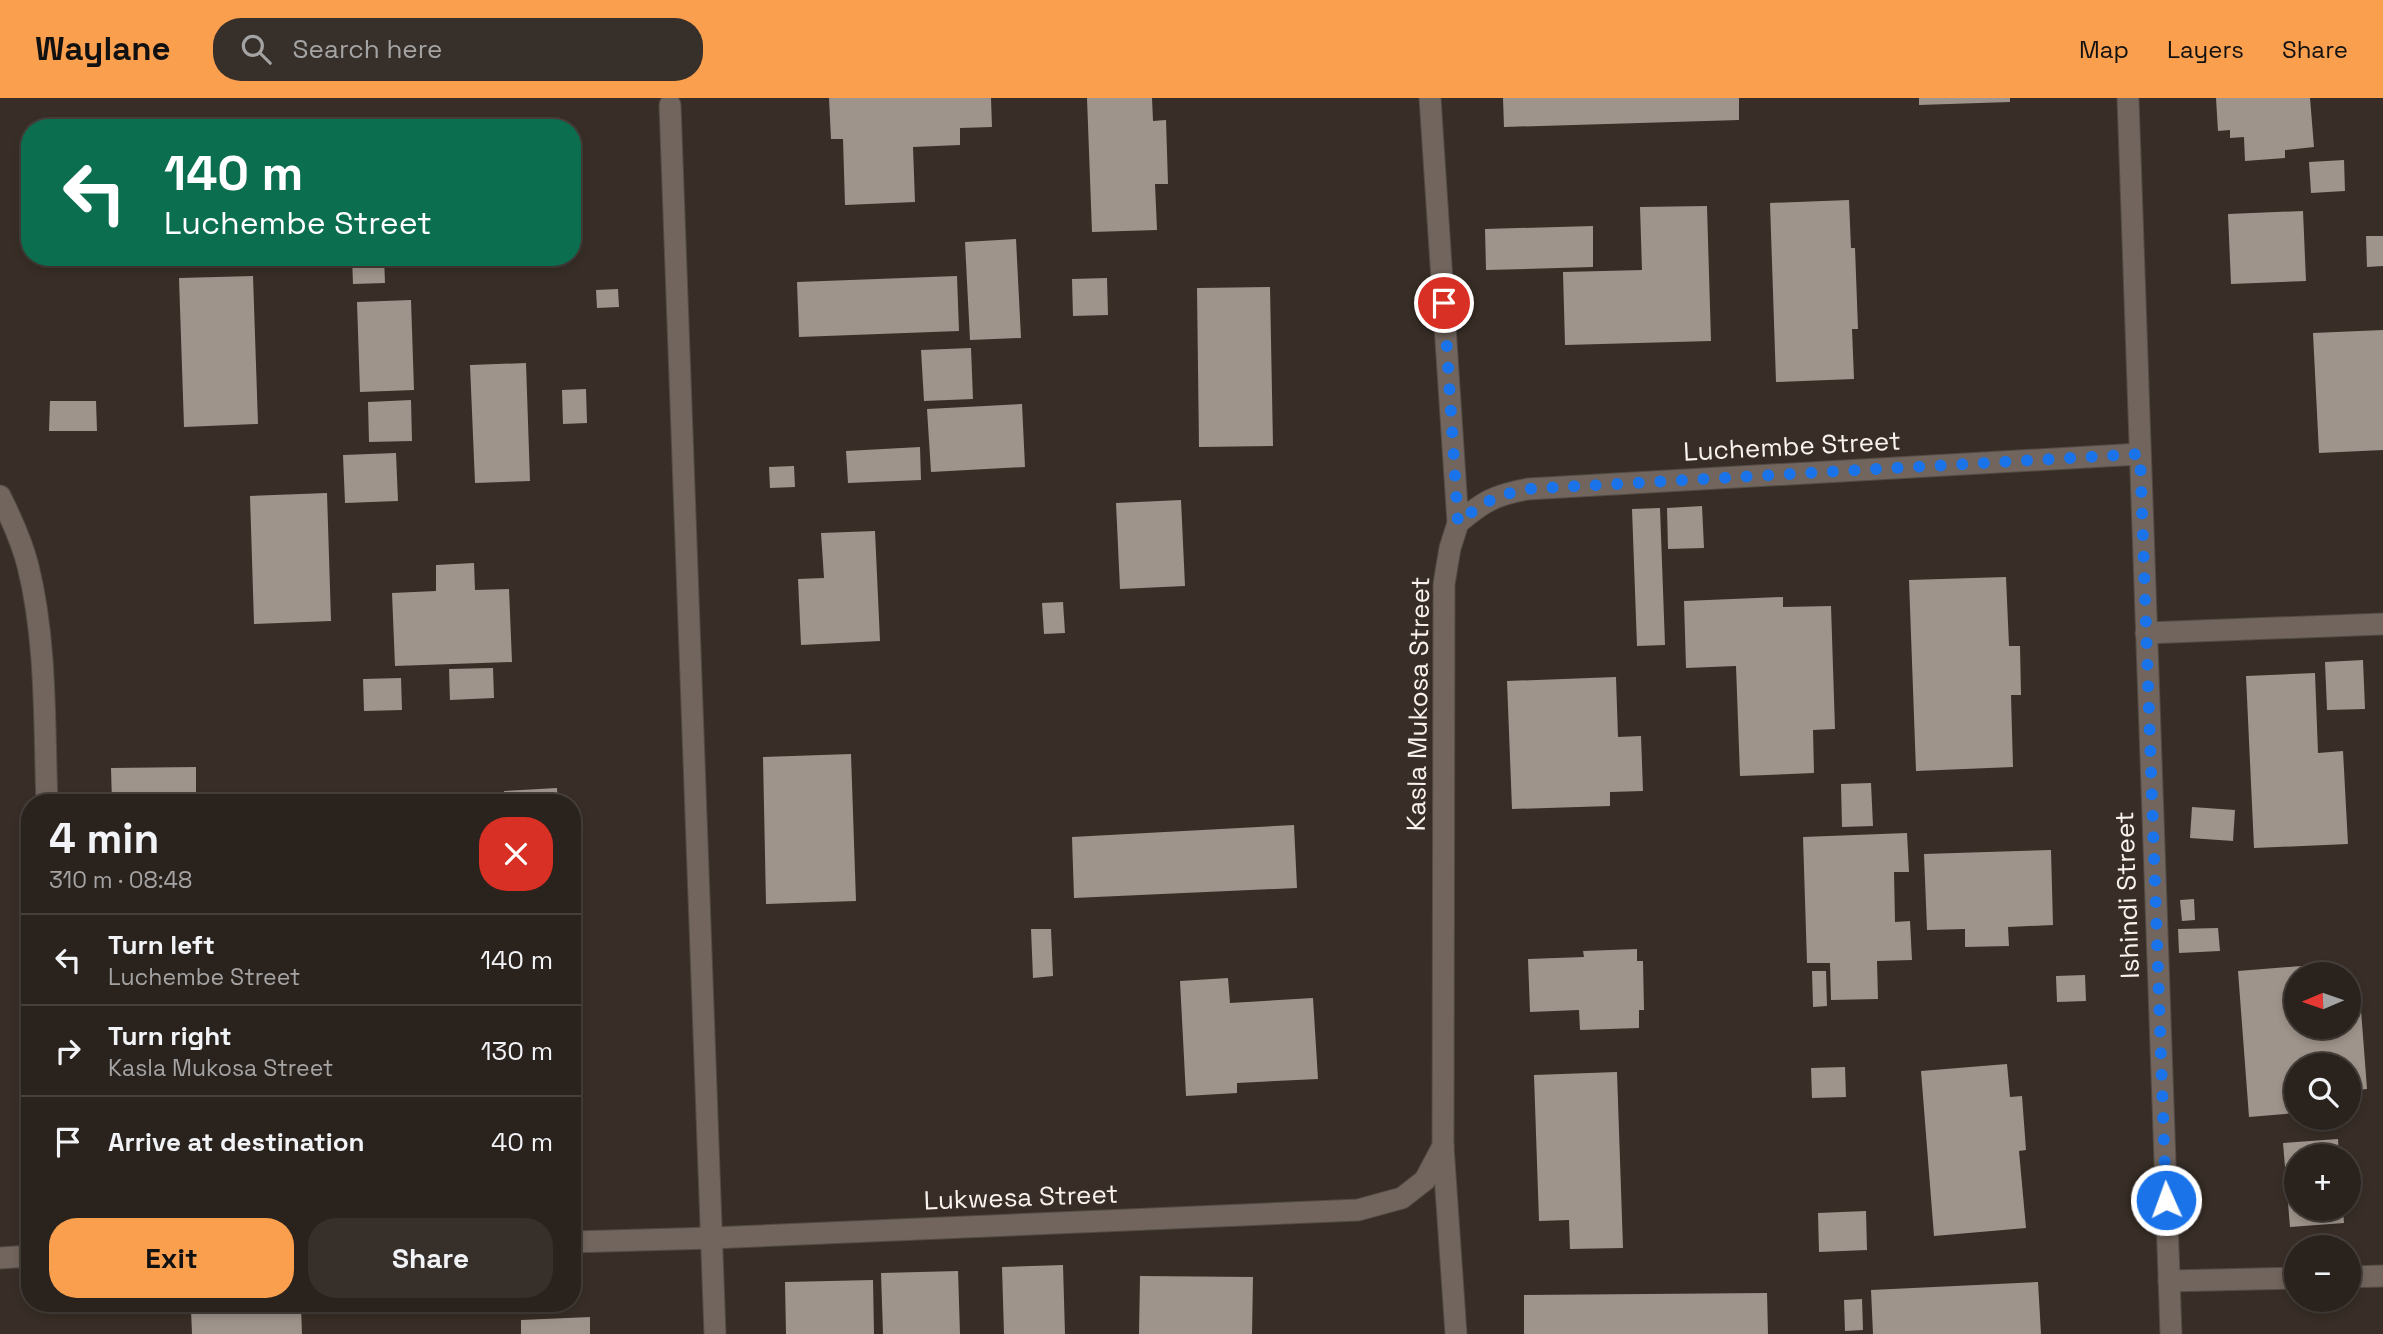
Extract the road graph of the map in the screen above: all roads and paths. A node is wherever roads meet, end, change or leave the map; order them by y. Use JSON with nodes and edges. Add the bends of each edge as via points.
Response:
{"nodes":[{"id":1,"x":1430,"y":98,"type":"edge"},
{"id":2,"x":2128,"y":98,"type":"edge"},
{"id":3,"x":670,"y":105,"type":"dead end"},
{"id":4,"x":2140,"y":454,"type":"junction"},
{"id":5,"x":0,"y":496,"type":"edge"},
{"id":6,"x":1458,"y":523,"type":"junction"},
{"id":7,"x":2383,"y":624,"type":"edge"},
{"id":8,"x":2146,"y":633,"type":"junction"},
{"id":9,"x":47,"y":794,"type":"edge"},
{"id":10,"x":1443,"y":1146,"type":"junction"},
{"id":11,"x":711,"y":1238,"type":"junction"},
{"id":12,"x":581,"y":1242,"type":"edge"},
{"id":13,"x":21,"y":1257,"type":"edge"},
{"id":14,"x":0,"y":1258,"type":"edge"},
{"id":15,"x":2383,"y":1276,"type":"edge"},
{"id":16,"x":2361,"y":1277,"type":"edge"},
{"id":17,"x":2284,"y":1278,"type":"edge"},
{"id":18,"x":2169,"y":1281,"type":"junction"},
{"id":19,"x":715,"y":1334,"type":"edge"},
{"id":20,"x":1455,"y":1334,"type":"edge"},
{"id":21,"x":2171,"y":1334,"type":"edge"}],
"edges":[{"from":1,"to":6,"type":"street","name":"Kasla Mukosa Street"},
{"from":2,"to":4,"type":"street","name":"Ishindi Street"},
{"from":3,"to":11,"type":"street"},
{"from":4,"to":6,"type":"street","name":"Luchembe Street","via":[[1528,489],[1498,495]]},
{"from":4,"to":8,"type":"street","name":"Ishindi Street"},
{"from":5,"to":9,"type":"street","via":[[28,564],[36,610]]},
{"from":6,"to":10,"type":"street","name":"Kasla Mukosa Street","via":[[1444,584]]},
{"from":7,"to":8,"type":"street"},
{"from":8,"to":18,"type":"street","name":"Ishindi Street"},
{"from":10,"to":11,"type":"street","name":"Lukwesa Street","via":[[1425,1180],[1402,1198],[1358,1210]]},
{"from":10,"to":20,"type":"street","name":"Kasla Mukosa Street"},
{"from":11,"to":12,"type":"street","name":"Lukwesa Street"},
{"from":11,"to":19,"type":"street"},
{"from":13,"to":14,"type":"street"},
{"from":15,"to":16,"type":"street"},
{"from":17,"to":18,"type":"street"},
{"from":18,"to":21,"type":"street","name":"Ishindi Street"}]}
